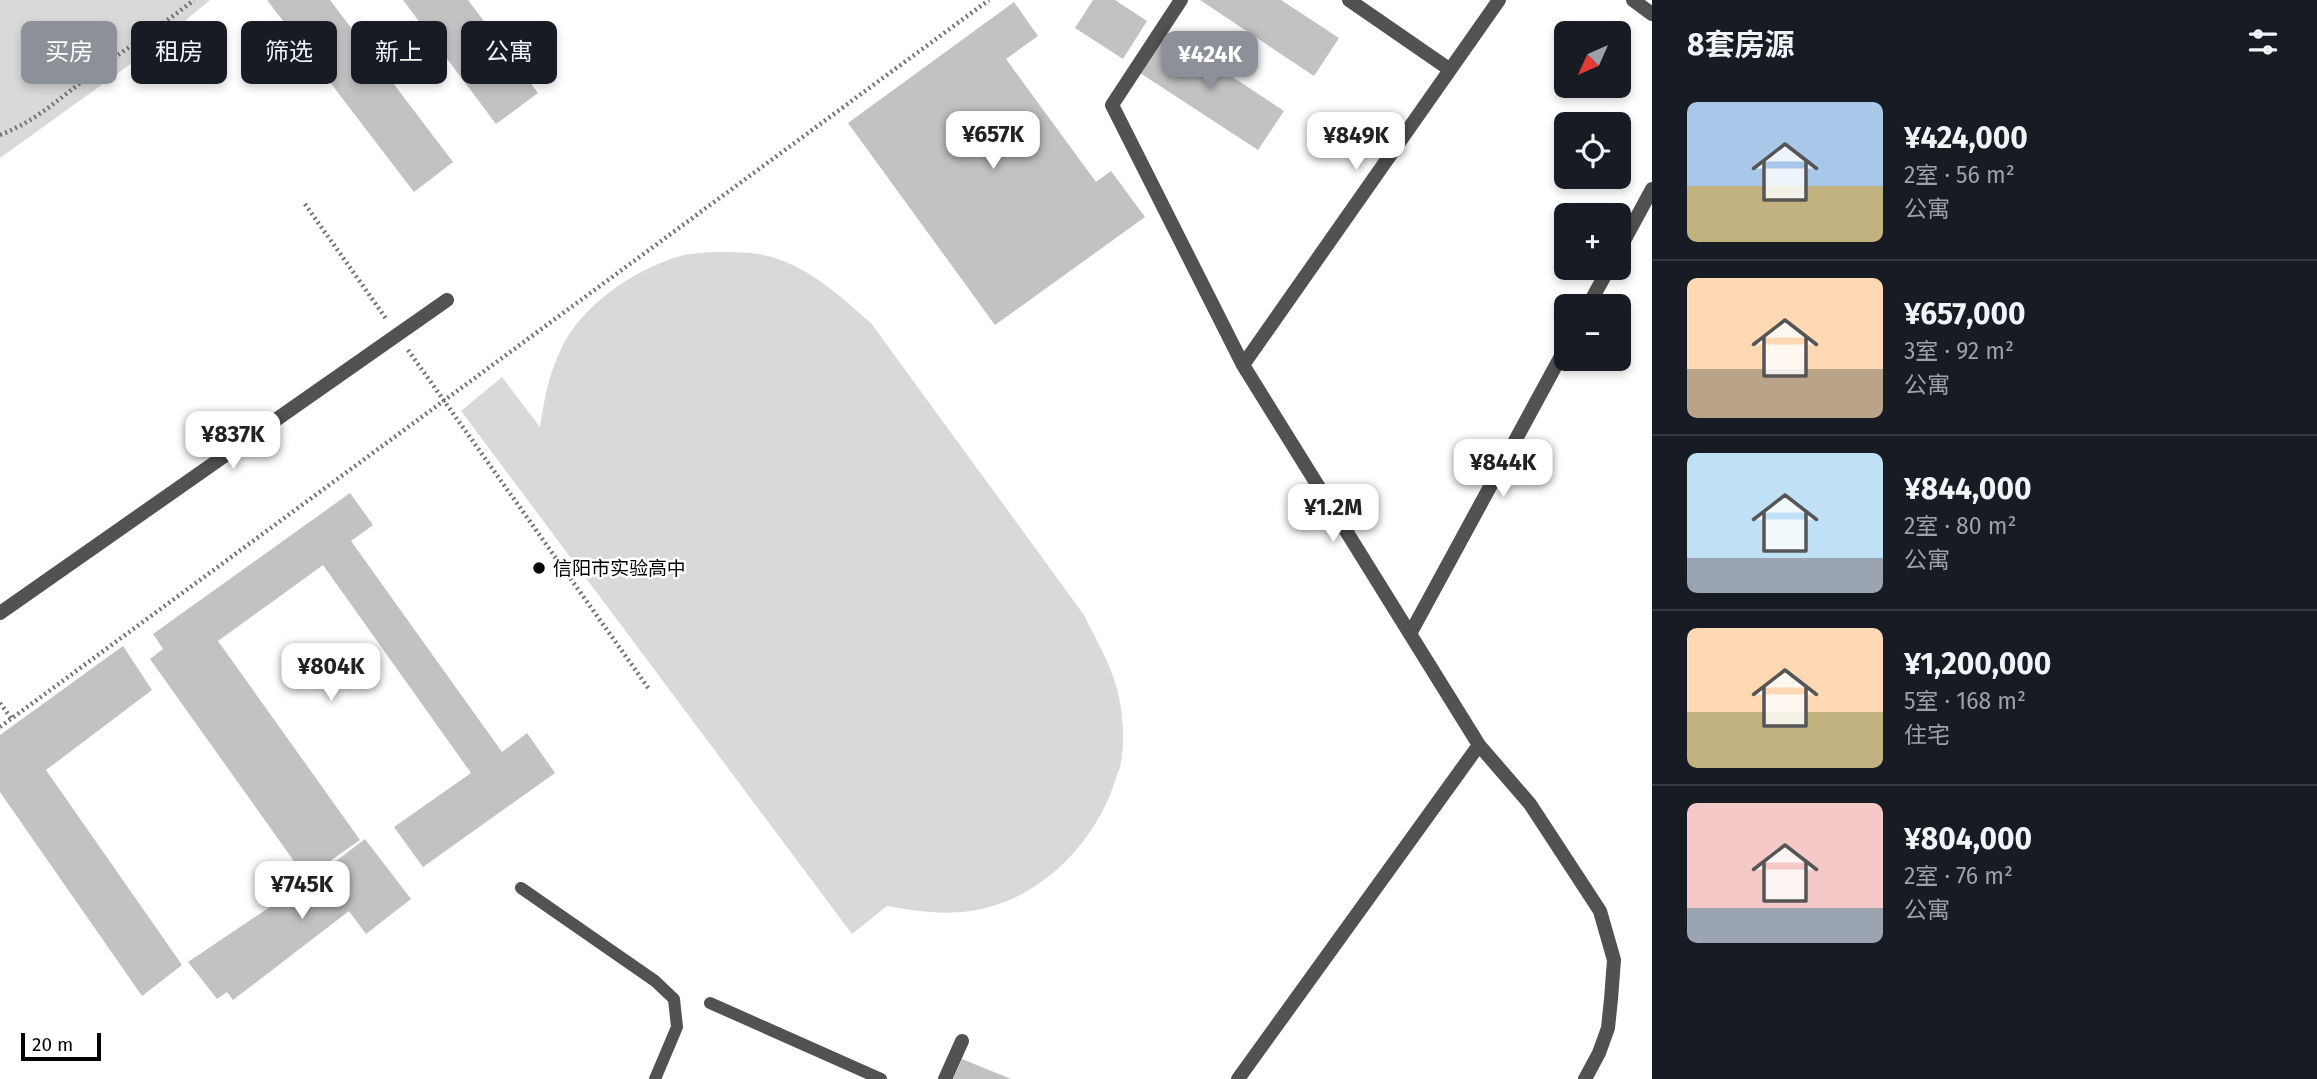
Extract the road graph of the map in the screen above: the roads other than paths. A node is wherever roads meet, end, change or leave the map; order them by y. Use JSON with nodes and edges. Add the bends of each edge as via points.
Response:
{"nodes":[{"id":1,"x":1181,"y":0,"type":"edge"},
{"id":2,"x":1349,"y":0,"type":"edge"},
{"id":3,"x":1499,"y":0,"type":"edge"},
{"id":4,"x":1633,"y":0,"type":"edge"},
{"id":5,"x":1652,"y":14,"type":"edge"},
{"id":6,"x":1449,"y":69,"type":"junction"},
{"id":7,"x":1652,"y":189,"type":"edge"},
{"id":8,"x":1631,"y":228,"type":"edge"},
{"id":9,"x":447,"y":300,"type":"dead end"},
{"id":10,"x":1243,"y":365,"type":"junction"},
{"id":11,"x":1554,"y":368,"type":"edge"},
{"id":12,"x":0,"y":613,"type":"edge"},
{"id":13,"x":1410,"y":634,"type":"junction"},
{"id":14,"x":1479,"y":745,"type":"junction"},
{"id":15,"x":521,"y":888,"type":"dead end"},
{"id":16,"x":710,"y":1003,"type":"dead end"},
{"id":17,"x":962,"y":1041,"type":"dead end"},
{"id":18,"x":655,"y":1079,"type":"edge"},
{"id":19,"x":881,"y":1079,"type":"edge"},
{"id":20,"x":945,"y":1079,"type":"edge"},
{"id":21,"x":1238,"y":1079,"type":"edge"},
{"id":22,"x":1585,"y":1079,"type":"edge"}],
"edges":[{"from":1,"to":10,"type":"street","via":[[1112,105]]},
{"from":2,"to":6,"type":"street"},
{"from":3,"to":6,"type":"street"},
{"from":4,"to":5,"type":"street"},
{"from":6,"to":10,"type":"street"},
{"from":7,"to":8,"type":"street"},
{"from":9,"to":12,"type":"street"},
{"from":10,"to":13,"type":"street"},
{"from":11,"to":13,"type":"street"},
{"from":13,"to":14,"type":"street"},
{"from":14,"to":21,"type":"street"},
{"from":14,"to":22,"type":"street","via":[[1530,804],[1600,911],[1614,960],[1611,999],[1600,1053]]},
{"from":15,"to":18,"type":"lane","via":[[674,999],[677,1027]]},
{"from":16,"to":19,"type":"lane"},
{"from":17,"to":20,"type":"street"}]}
